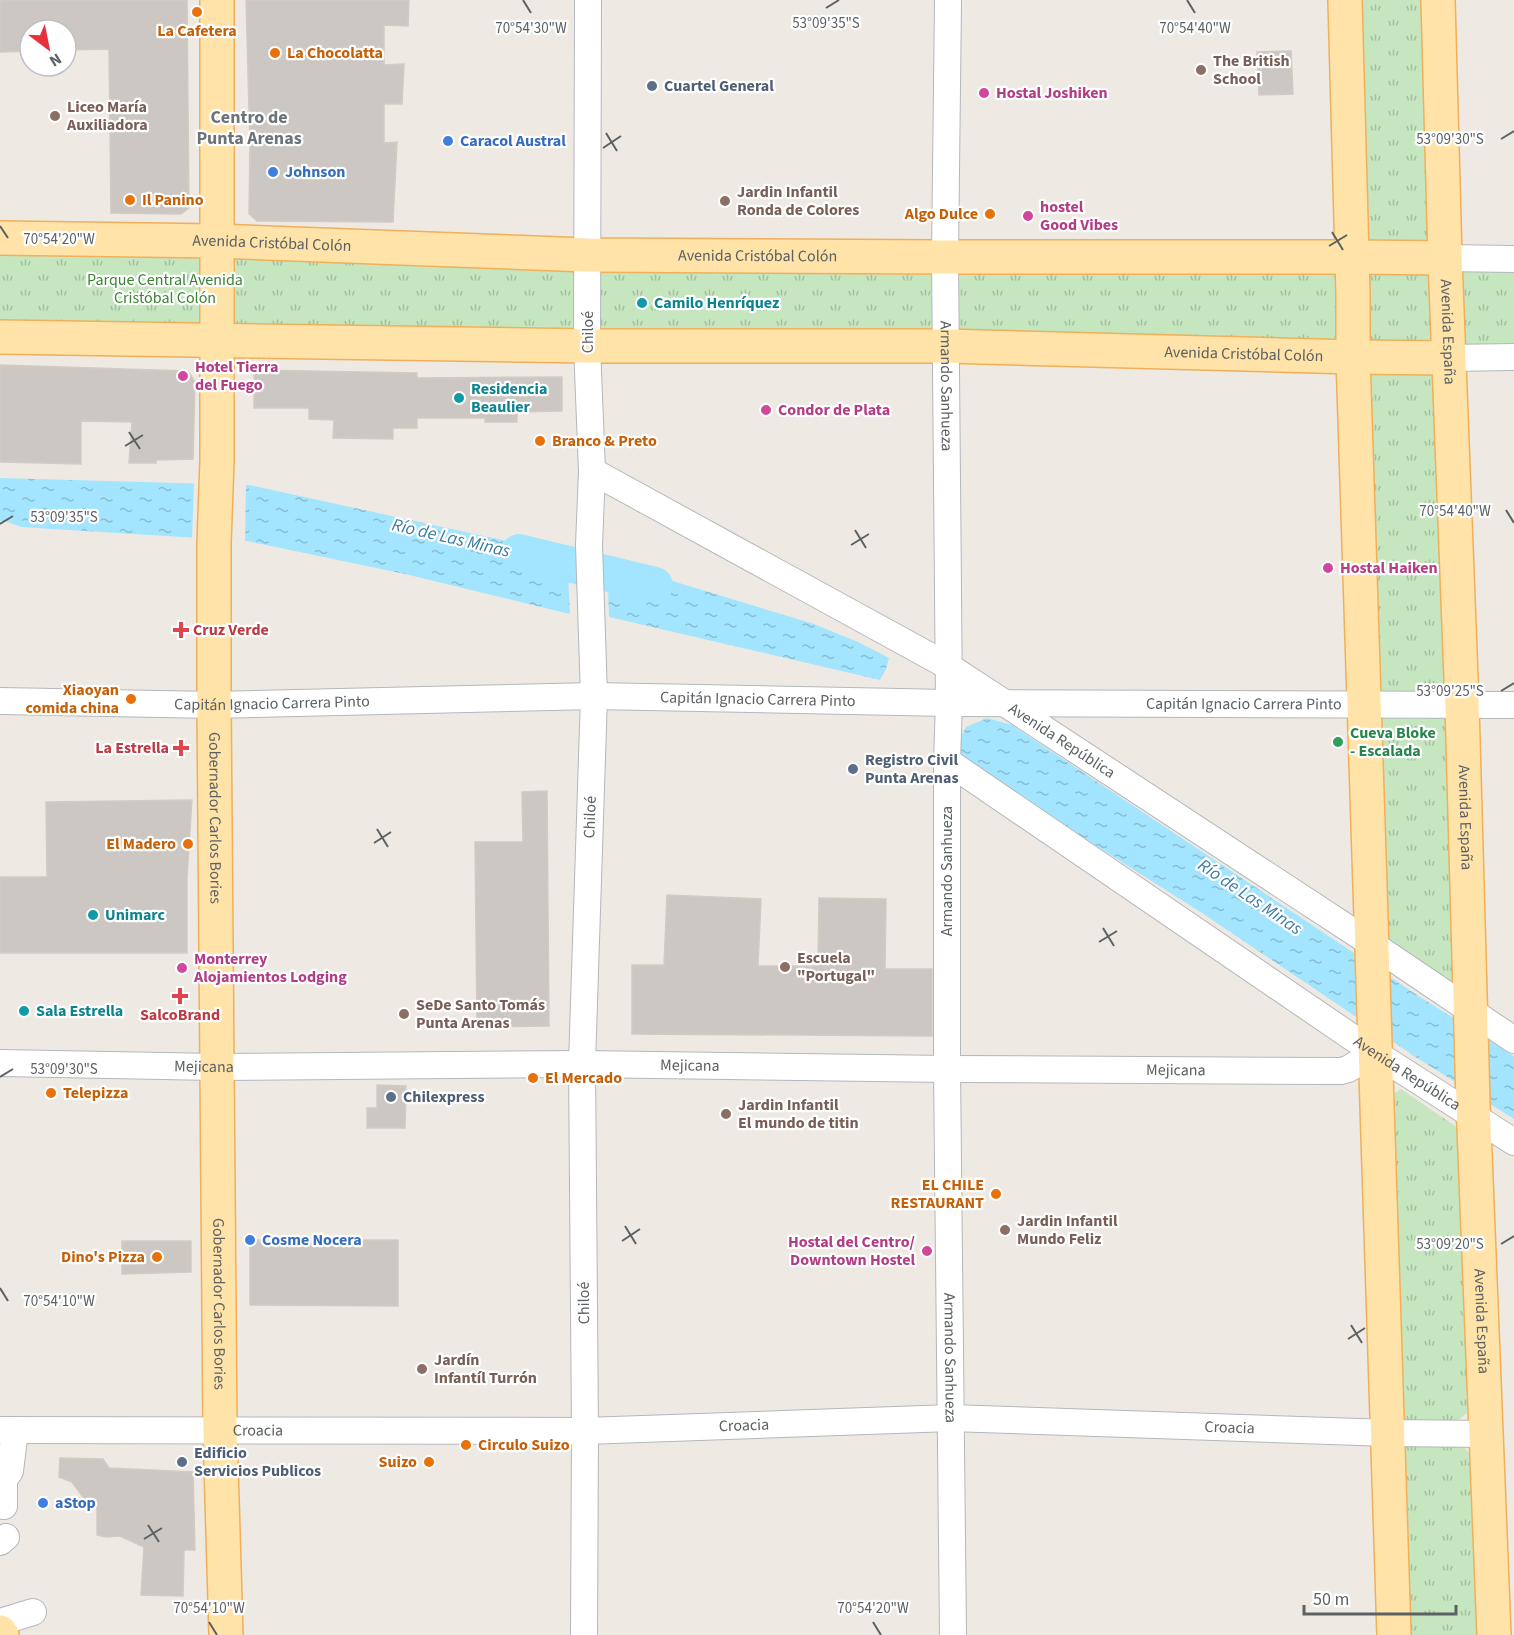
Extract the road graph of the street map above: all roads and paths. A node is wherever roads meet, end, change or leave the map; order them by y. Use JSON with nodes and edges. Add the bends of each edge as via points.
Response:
{"nodes":[{"id":1,"x":217,"y":0,"type":"edge"},
{"id":2,"x":588,"y":0,"type":"edge"},
{"id":3,"x":948,"y":0,"type":"edge"},
{"id":4,"x":1345,"y":0,"type":"edge"},
{"id":5,"x":1438,"y":0,"type":"edge"},
{"id":6,"x":0,"y":238,"type":"edge"},
{"id":7,"x":217,"y":241,"type":"junction"},
{"id":8,"x":587,"y":255,"type":"junction"},
{"id":9,"x":1352,"y":256,"type":"junction"},
{"id":10,"x":945,"y":257,"type":"junction"},
{"id":11,"x":1445,"y":258,"type":"junction"},
{"id":12,"x":1514,"y":259,"type":"edge"},
{"id":13,"x":0,"y":337,"type":"edge"},
{"id":14,"x":217,"y":341,"type":"junction"},
{"id":15,"x":587,"y":346,"type":"junction"},
{"id":16,"x":945,"y":346,"type":"junction"},
{"id":17,"x":1353,"y":357,"type":"junction"},
{"id":18,"x":1514,"y":357,"type":"edge"},
{"id":19,"x":1448,"y":358,"type":"junction"},
{"id":20,"x":592,"y":471,"type":"junction"},
{"id":21,"x":948,"y":666,"type":"junction"},
{"id":22,"x":594,"y":696,"type":"junction"},
{"id":23,"x":0,"y":701,"type":"edge"},
{"id":24,"x":949,"y":703,"type":"junction"},
{"id":25,"x":1009,"y":704,"type":"junction"},
{"id":26,"x":1364,"y":704,"type":"junction"},
{"id":27,"x":1462,"y":704,"type":"junction"},
{"id":28,"x":214,"y":705,"type":"junction"},
{"id":29,"x":1514,"y":705,"type":"edge"},
{"id":30,"x":947,"y":761,"type":"junction"},
{"id":31,"x":1372,"y":951,"type":"junction"},
{"id":32,"x":1472,"y":1018,"type":"junction"},
{"id":33,"x":1514,"y":1040,"type":"edge"},
{"id":34,"x":1375,"y":1045,"type":"junction"},
{"id":35,"x":0,"y":1063,"type":"edge"},
{"id":36,"x":582,"y":1064,"type":"junction"},
{"id":37,"x":217,"y":1067,"type":"junction"},
{"id":38,"x":947,"y":1069,"type":"junction"},
{"id":39,"x":1474,"y":1109,"type":"junction"},
{"id":40,"x":1514,"y":1142,"type":"edge"},
{"id":41,"x":951,"y":1418,"type":"junction"},
{"id":42,"x":8,"y":1430,"type":"edge"},
{"id":43,"x":220,"y":1431,"type":"junction"},
{"id":44,"x":585,"y":1431,"type":"junction"},
{"id":45,"x":1389,"y":1433,"type":"junction"},
{"id":46,"x":1487,"y":1434,"type":"junction"},
{"id":47,"x":2,"y":1480,"type":"edge"},
{"id":48,"x":4,"y":1506,"type":"dead end"},
{"id":49,"x":33,"y":1612,"type":"dead end"},
{"id":50,"x":0,"y":1622,"type":"edge"},
{"id":51,"x":226,"y":1635,"type":"edge"},
{"id":52,"x":584,"y":1635,"type":"edge"},
{"id":53,"x":953,"y":1635,"type":"edge"},
{"id":54,"x":1394,"y":1635,"type":"edge"},
{"id":55,"x":1494,"y":1635,"type":"edge"}],
"edges":[{"from":1,"to":7,"type":"main road","name":"Gobernador Carlos Bories"},
{"from":2,"to":8,"type":"street","name":"Chiloé"},
{"from":3,"to":10,"type":"street","name":"Armando Sanhueza"},
{"from":4,"to":9,"type":"main road"},
{"from":5,"to":11,"type":"main road","name":"Avenida España"},
{"from":6,"to":7,"type":"main road","name":"Avenida Cristóbal Colón"},
{"from":7,"to":8,"type":"main road","name":"Avenida Cristóbal Colón"},
{"from":7,"to":14,"type":"main road","name":"Gobernador Carlos Bories"},
{"from":8,"to":10,"type":"main road","name":"Avenida Cristóbal Colón"},
{"from":8,"to":15,"type":"street","name":"Chiloé"},
{"from":9,"to":10,"type":"main road","name":"Avenida Cristóbal Colón"},
{"from":9,"to":11,"type":"main road","name":"Avenida Cristóbal Colón"},
{"from":9,"to":17,"type":"main road"},
{"from":10,"to":16,"type":"street","name":"Armando Sanhueza"},
{"from":11,"to":12,"type":"street","name":"Avenida Cristóbal Colón"},
{"from":11,"to":19,"type":"main road","name":"Avenida España"},
{"from":13,"to":14,"type":"main road","name":"Avenida Cristóbal Colón"},
{"from":14,"to":15,"type":"main road","name":"Avenida Cristóbal Colón"},
{"from":14,"to":28,"type":"main road","name":"Gobernador Carlos Bories"},
{"from":15,"to":16,"type":"main road","name":"Avenida Cristóbal Colón"},
{"from":15,"to":20,"type":"street","name":"Chiloé"},
{"from":16,"to":17,"type":"main road","name":"Avenida Cristóbal Colón"},
{"from":16,"to":21,"type":"street","name":"Armando Sanhueza"},
{"from":17,"to":19,"type":"main road","name":"Avenida Cristóbal Colón"},
{"from":17,"to":26,"type":"main road"},
{"from":18,"to":19,"type":"street","name":"Avenida Cristóbal Colón"},
{"from":19,"to":27,"type":"main road","name":"Avenida España"},
{"from":20,"to":21,"type":"street","name":"Avenida República"},
{"from":20,"to":22,"type":"street","name":"Chiloé","via":[[589,544]]},
{"from":21,"to":24,"type":"street","name":"Armando Sanhueza"},
{"from":21,"to":25,"type":"street","name":"Avenida República"},
{"from":22,"to":24,"type":"street","name":"Capitán Ignacio Carrera Pinto"},
{"from":22,"to":28,"type":"street","name":"Capitán Ignacio Carrera Pinto"},
{"from":22,"to":36,"type":"street","name":"Chiloé"},
{"from":23,"to":28,"type":"street","name":"Capitán Ignacio Carrera Pinto"},
{"from":24,"to":25,"type":"street","name":"Capitán Ignacio Carrera Pinto"},
{"from":24,"to":30,"type":"street","name":"Armando Sanhueza"},
{"from":25,"to":26,"type":"street","name":"Capitán Ignacio Carrera Pinto"},
{"from":25,"to":31,"type":"street","name":"Avenida República"},
{"from":26,"to":27,"type":"street","name":"Capitán Ignacio Carrera Pinto"},
{"from":26,"to":31,"type":"main road"},
{"from":27,"to":29,"type":"street","name":"Capitán Ignacio Carrera Pinto"},
{"from":27,"to":32,"type":"main road","name":"Avenida España"},
{"from":28,"to":37,"type":"main road","name":"Gobernador Carlos Bories"},
{"from":30,"to":34,"type":"street","name":"Avenida República"},
{"from":30,"to":38,"type":"street","name":"Armando Sanhueza"},
{"from":31,"to":32,"type":"street","name":"Avenida República"},
{"from":31,"to":34,"type":"main road"},
{"from":32,"to":33,"type":"street","name":"Avenida República"},
{"from":32,"to":39,"type":"main road","name":"Avenida España"},
{"from":34,"to":38,"type":"street","name":"Mejicana","via":[[1341,1071]]},
{"from":34,"to":39,"type":"street","name":"Avenida República"},
{"from":34,"to":45,"type":"main road"},
{"from":35,"to":37,"type":"street","name":"Mejicana"},
{"from":36,"to":37,"type":"street","name":"Mejicana"},
{"from":36,"to":38,"type":"street","name":"Mejicana"},
{"from":36,"to":44,"type":"street","name":"Chiloé"},
{"from":37,"to":43,"type":"main road","name":"Gobernador Carlos Bories"},
{"from":38,"to":41,"type":"street","name":"Armando Sanhueza"},
{"from":39,"to":40,"type":"street","name":"Avenida República"},
{"from":39,"to":46,"type":"main road","name":"Avenida España"},
{"from":41,"to":44,"type":"street","name":"Croacia"},
{"from":41,"to":45,"type":"street","name":"Croacia"},
{"from":41,"to":53,"type":"street","name":"Armando Sanhueza"},
{"from":42,"to":43,"type":"street","name":"Croacia"},
{"from":42,"to":47,"type":"street","via":[[10,1471]]},
{"from":43,"to":44,"type":"street","name":"Croacia"},
{"from":43,"to":51,"type":"main road","name":"Gobernador Carlos Bories"},
{"from":44,"to":52,"type":"street","name":"Chiloé"},
{"from":45,"to":46,"type":"street","name":"Croacia"},
{"from":45,"to":54,"type":"main road"},
{"from":46,"to":55,"type":"main road","name":"Avenida España"},
{"from":47,"to":48,"type":"street"},
{"from":49,"to":50,"type":"street"}]}
